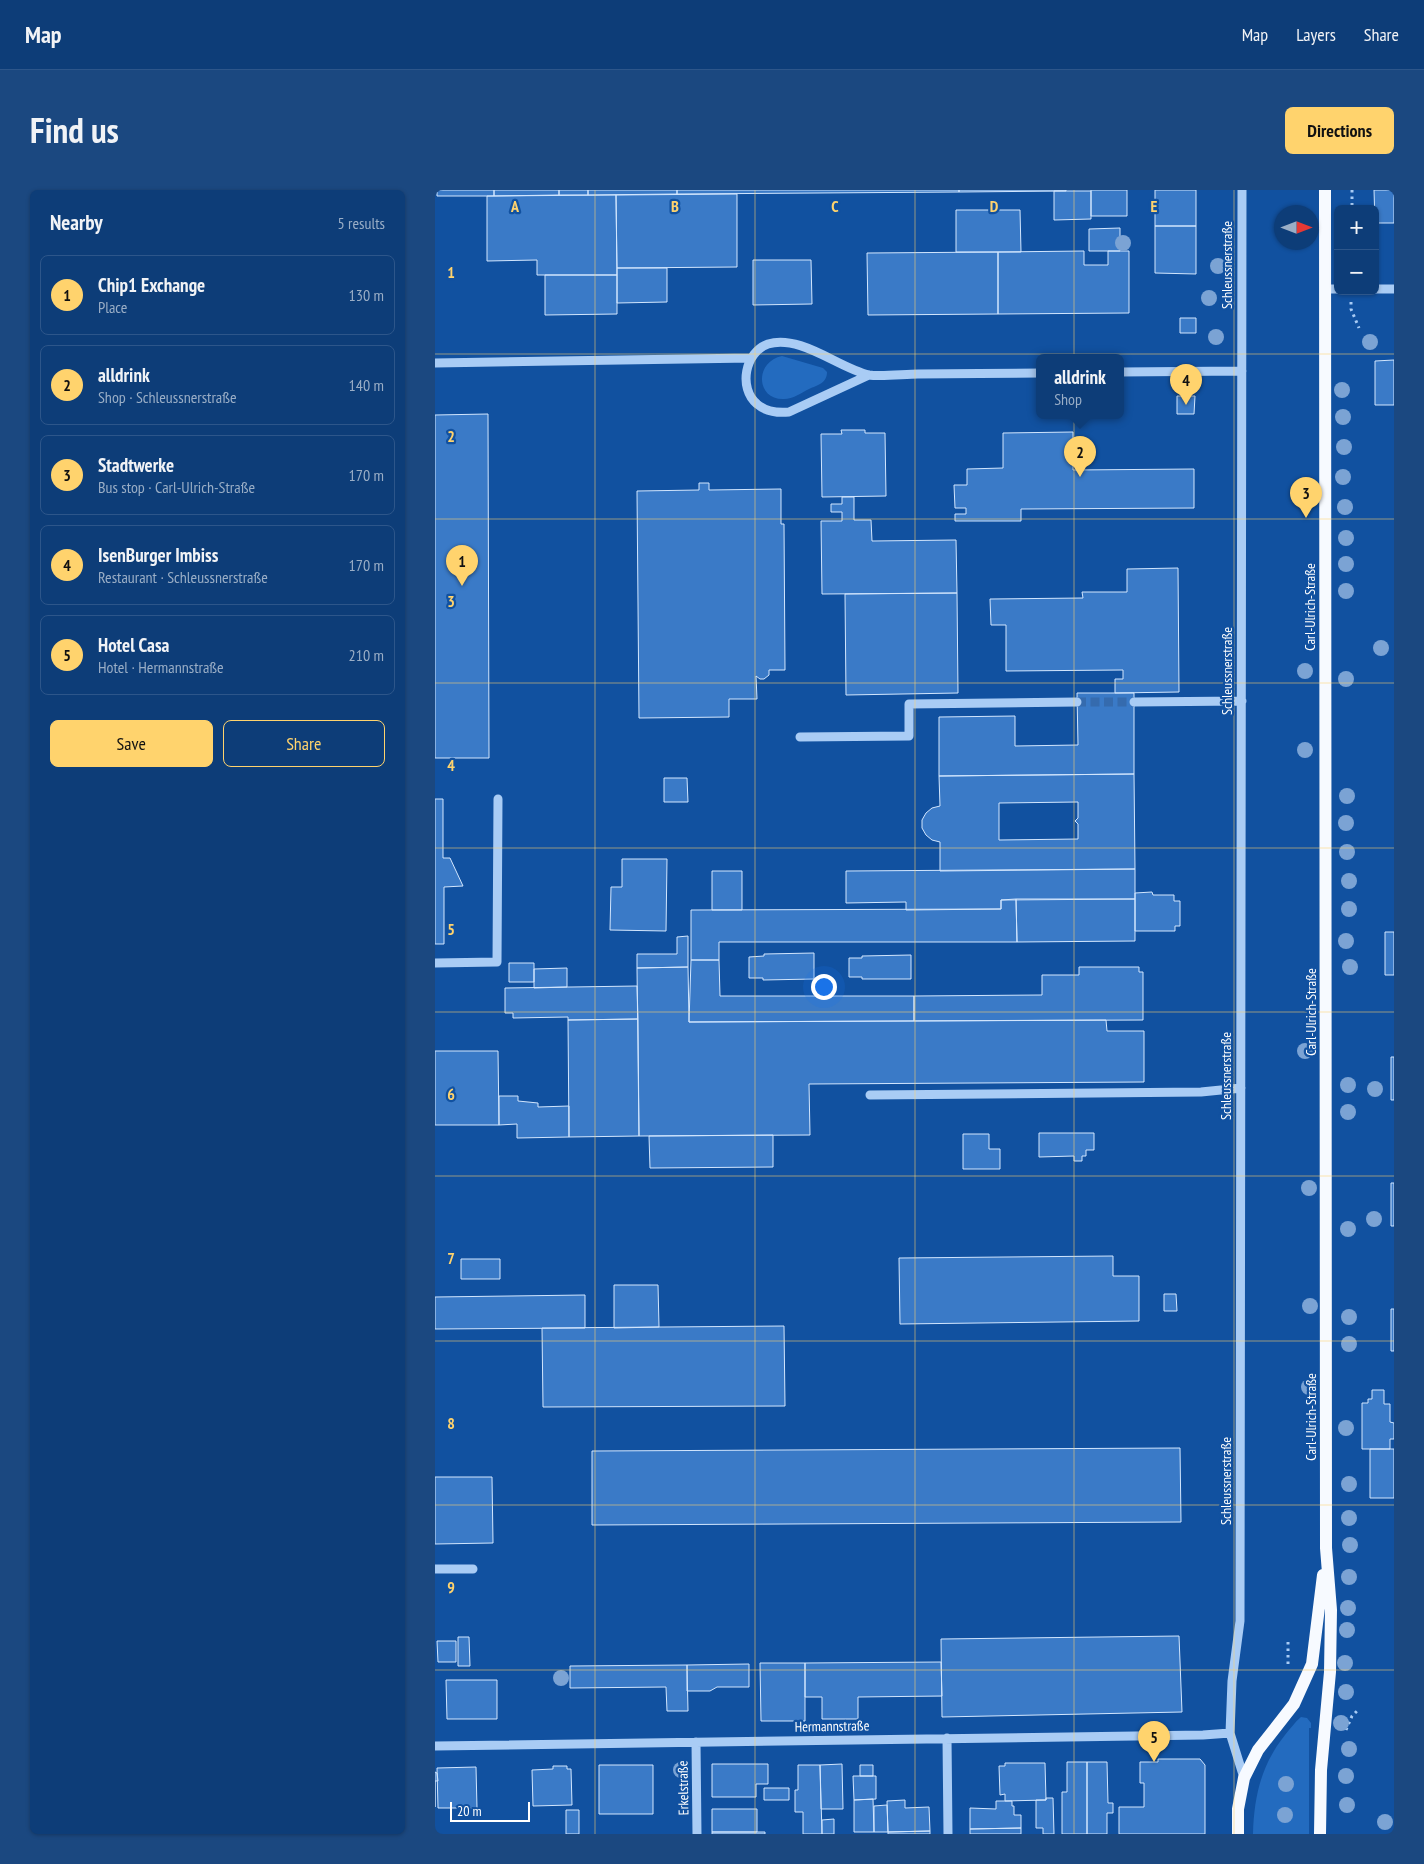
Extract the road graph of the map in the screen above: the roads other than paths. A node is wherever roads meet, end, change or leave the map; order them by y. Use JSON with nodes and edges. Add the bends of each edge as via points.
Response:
{"nodes":[{"id":1,"x":1242,"y":190,"type":"edge"},
{"id":2,"x":1325,"y":190,"type":"edge"},
{"id":3,"x":1331,"y":289,"type":"edge"},
{"id":4,"x":1379,"y":289,"type":"edge"},
{"id":5,"x":1394,"y":289,"type":"edge"},
{"id":6,"x":751,"y":358,"type":"junction"},
{"id":7,"x":435,"y":363,"type":"edge"},
{"id":8,"x":1242,"y":371,"type":"junction"},
{"id":9,"x":1124,"y":372,"type":"edge"},
{"id":10,"x":1036,"y":373,"type":"edge"},
{"id":11,"x":869,"y":375,"type":"junction"},
{"id":12,"x":1242,"y":701,"type":"junction"},
{"id":13,"x":1077,"y":702,"type":"tunnel mouth"},
{"id":14,"x":1134,"y":702,"type":"tunnel mouth"},
{"id":15,"x":800,"y":737,"type":"dead end"},
{"id":16,"x":498,"y":799,"type":"dead end"},
{"id":17,"x":435,"y":963,"type":"edge"},
{"id":18,"x":1241,"y":1088,"type":"junction"},
{"id":19,"x":871,"y":1095,"type":"dead end"},
{"id":20,"x":1326,"y":1548,"type":"junction"},
{"id":21,"x":435,"y":1569,"type":"edge"},
{"id":22,"x":473,"y":1569,"type":"dead end"},
{"id":23,"x":1230,"y":1733,"type":"junction"},
{"id":24,"x":947,"y":1738,"type":"junction"},
{"id":25,"x":696,"y":1742,"type":"junction"},
{"id":26,"x":435,"y":1746,"type":"edge"},
{"id":27,"x":1244,"y":1778,"type":"junction"},
{"id":28,"x":697,"y":1834,"type":"edge"},
{"id":29,"x":948,"y":1834,"type":"edge"},
{"id":30,"x":1238,"y":1834,"type":"edge"},
{"id":31,"x":1320,"y":1834,"type":"edge"}],
"edges":[{"from":1,"to":8,"type":"street","name":"Schleussnerstraße"},
{"from":2,"to":3,"type":"main road","name":"Carl-Ulrich-Straße"},
{"from":3,"to":20,"type":"main road","name":"Carl-Ulrich-Straße"},
{"from":4,"to":5,"type":"street"},
{"from":6,"to":7,"type":"street"},
{"from":6,"to":11,"type":"street","via":[[768,344],[791,344]]},
{"from":6,"to":11,"type":"street","via":[[746,371],[751,396],[757,404],[779,413],[799,409]]},
{"from":8,"to":9,"type":"street"},
{"from":8,"to":12,"type":"street","name":"Schleussnerstraße"},
{"from":10,"to":11,"type":"street"},
{"from":12,"to":14,"type":"street"},
{"from":12,"to":18,"type":"street","name":"Schleussnerstraße"},
{"from":13,"to":15,"type":"street","via":[[909,704],[909,736]]},
{"from":16,"to":17,"type":"street","via":[[497,962]]},
{"from":18,"to":19,"type":"street","via":[[1201,1092]]},
{"from":18,"to":23,"type":"street","name":"Schleussnerstraße","via":[[1240,1621],[1232,1681]]},
{"from":20,"to":27,"type":"main road","name":"Schleussnerstraße","via":[[1312,1664],[1294,1704],[1258,1750]]},
{"from":20,"to":31,"type":"main road","name":"Carl-Ulrich-Straße","via":[[1331,1610],[1330,1672],[1321,1770]]},
{"from":21,"to":22,"type":"street"},
{"from":23,"to":24,"type":"street","name":"Hermannstraße"},
{"from":23,"to":27,"type":"street","name":"Schleussnerstraße"},
{"from":24,"to":25,"type":"street","name":"Hermannstraße"},
{"from":24,"to":29,"type":"street"},
{"from":25,"to":26,"type":"street","name":"Hermannstraße"},
{"from":25,"to":28,"type":"street","name":"Erkelstraße"},
{"from":27,"to":30,"type":"main road","name":"Schleussnerstraße","via":[[1238,1809]]}]}
